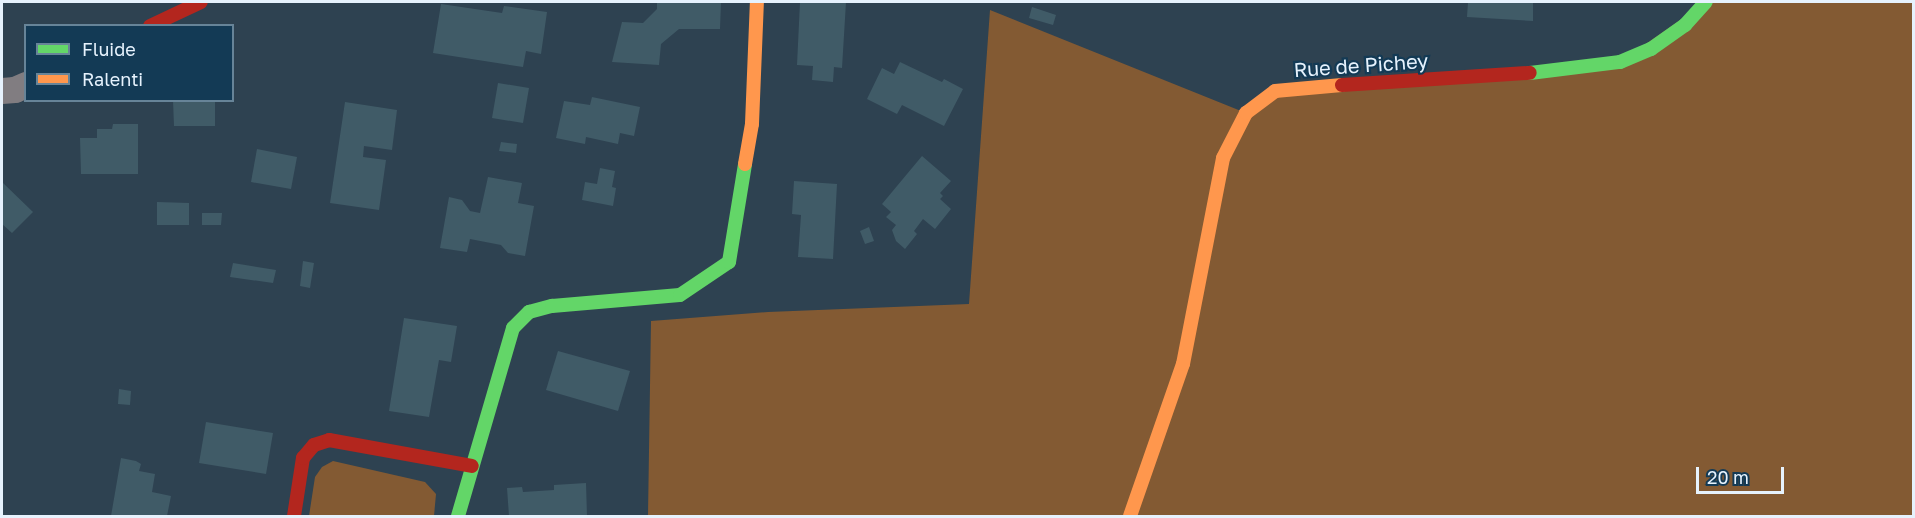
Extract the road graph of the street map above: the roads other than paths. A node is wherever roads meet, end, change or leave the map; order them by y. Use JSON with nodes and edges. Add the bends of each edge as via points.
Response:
{"nodes":[{"id":1,"x":201,"y":2,"type":"edge"},
{"id":2,"x":757,"y":2,"type":"edge"},
{"id":3,"x":1706,"y":2,"type":"edge"},
{"id":4,"x":154,"y":24,"type":"edge"},
{"id":5,"x":24,"y":86,"type":"edge"},
{"id":6,"x":2,"y":91,"type":"edge"},
{"id":7,"x":472,"y":466,"type":"junction"},
{"id":8,"x":294,"y":516,"type":"edge"},
{"id":9,"x":458,"y":516,"type":"edge"},
{"id":10,"x":1130,"y":516,"type":"edge"}],
"edges":[{"from":1,"to":4,"type":"street"},
{"from":2,"to":7,"type":"street","via":[[752,124],[729,262],[680,295],[552,306],[529,312],[513,328]]},
{"from":3,"to":10,"type":"street","name":"Rue de Pichey","via":[[1685,25],[1651,49],[1620,62],[1503,76],[1295,87],[1275,91],[1246,113],[1223,158],[1183,364]]},
{"from":5,"to":6,"type":"street"},
{"from":7,"to":8,"type":"street","via":[[328,440],[314,445],[303,458]]},
{"from":7,"to":9,"type":"street"}]}
